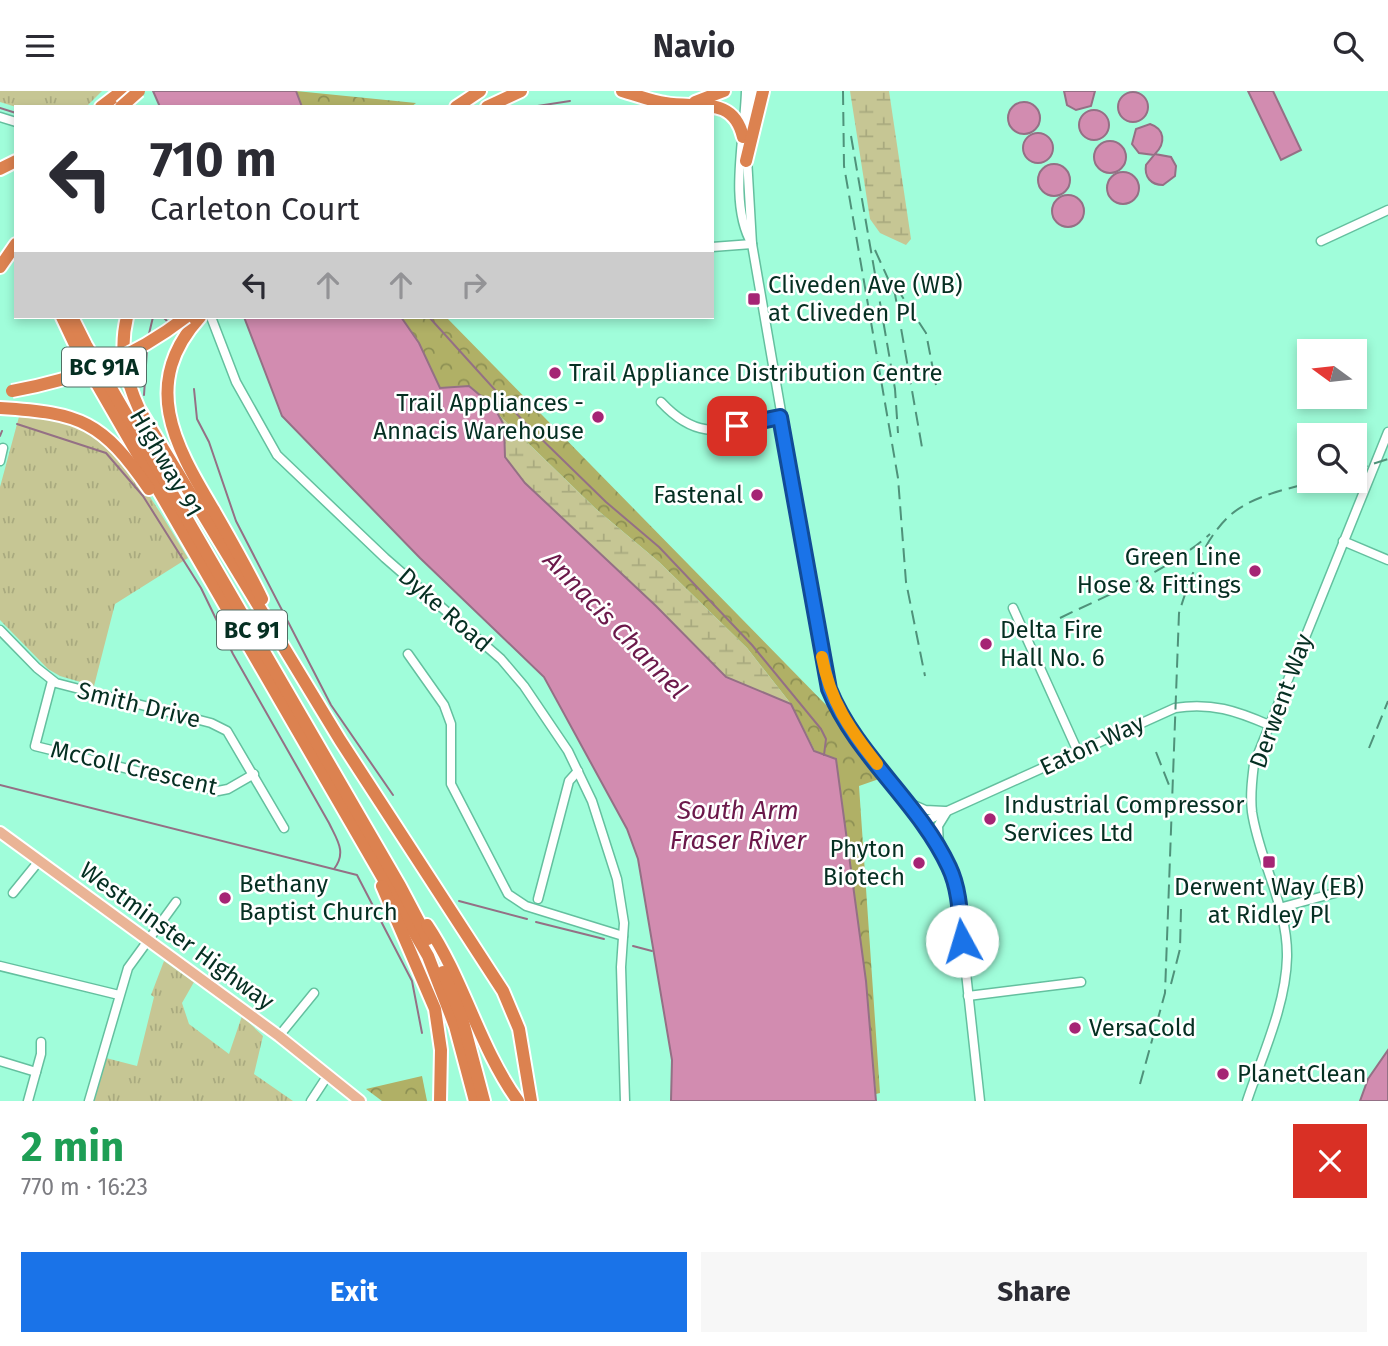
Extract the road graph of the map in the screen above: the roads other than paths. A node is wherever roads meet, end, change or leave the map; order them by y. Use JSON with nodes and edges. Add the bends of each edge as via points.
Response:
{"nodes":[{"id":1,"x":122,"y":91,"type":"edge"},
{"id":2,"x":139,"y":91,"type":"edge"},
{"id":3,"x":480,"y":91,"type":"edge"},
{"id":4,"x":503,"y":91,"type":"edge"},
{"id":5,"x":521,"y":91,"type":"edge"},
{"id":6,"x":622,"y":91,"type":"edge"},
{"id":7,"x":724,"y":91,"type":"edge"},
{"id":8,"x":746,"y":91,"type":"edge"},
{"id":9,"x":752,"y":91,"type":"edge"},
{"id":10,"x":763,"y":91,"type":"edge"},
{"id":11,"x":684,"y":104,"type":"junction"},
{"id":12,"x":104,"y":105,"type":"edge"},
{"id":13,"x":110,"y":105,"type":"edge"},
{"id":14,"x":123,"y":105,"type":"edge"},
{"id":15,"x":459,"y":105,"type":"edge"},
{"id":16,"x":477,"y":105,"type":"edge"},
{"id":17,"x":491,"y":105,"type":"edge"},
{"id":18,"x":694,"y":105,"type":"edge"},
{"id":19,"x":714,"y":107,"type":"edge"},
{"id":20,"x":743,"y":137,"type":"junction"},
{"id":21,"x":746,"y":161,"type":"junction"},
{"id":22,"x":1388,"y":210,"type":"edge"},
{"id":23,"x":1321,"y":241,"type":"dead end"},
{"id":24,"x":752,"y":244,"type":"junction"},
{"id":25,"x":14,"y":247,"type":"edge"},
{"id":26,"x":714,"y":247,"type":"edge"},
{"id":27,"x":0,"y":267,"type":"edge"},
{"id":28,"x":63,"y":319,"type":"edge"},
{"id":29,"x":73,"y":319,"type":"edge"},
{"id":30,"x":127,"y":319,"type":"edge"},
{"id":31,"x":183,"y":319,"type":"edge"},
{"id":32,"x":199,"y":319,"type":"edge"},
{"id":33,"x":212,"y":319,"type":"edge"},
{"id":34,"x":6,"y":391,"type":"edge"},
{"id":35,"x":661,"y":402,"type":"dead end"},
{"id":36,"x":0,"y":408,"type":"edge"},
{"id":37,"x":780,"y":417,"type":"junction"},
{"id":38,"x":1388,"y":432,"type":"edge"},
{"id":39,"x":3,"y":448,"type":"dead end"},
{"id":40,"x":0,"y":461,"type":"edge"},
{"id":41,"x":1343,"y":541,"type":"junction"},
{"id":42,"x":1388,"y":560,"type":"edge"},
{"id":43,"x":216,"y":591,"type":"junction"},
{"id":44,"x":1013,"y":608,"type":"dead end"},
{"id":45,"x":0,"y":630,"type":"edge"},
{"id":46,"x":408,"y":654,"type":"dead end"},
{"id":47,"x":293,"y":662,"type":"junction"},
{"id":48,"x":52,"y":681,"type":"junction"},
{"id":49,"x":1269,"y":725,"type":"junction"},
{"id":50,"x":1077,"y":753,"type":"junction"},
{"id":51,"x":578,"y":771,"type":"junction"},
{"id":52,"x":254,"y":774,"type":"junction"},
{"id":53,"x":904,"y":801,"type":"junction"},
{"id":54,"x":948,"y":811,"type":"junction"},
{"id":55,"x":921,"y":823,"type":"junction"},
{"id":56,"x":284,"y":828,"type":"dead end"},
{"id":57,"x":0,"y":832,"type":"edge"},
{"id":58,"x":940,"y":849,"type":"junction"},
{"id":59,"x":39,"y":861,"type":"junction"},
{"id":60,"x":373,"y":863,"type":"junction"},
{"id":61,"x":400,"y":886,"type":"junction"},
{"id":62,"x":13,"y":893,"type":"dead end"},
{"id":63,"x":1335,"y":893,"type":"dead end"},
{"id":64,"x":538,"y":899,"type":"dead end"},
{"id":65,"x":176,"y":902,"type":"dead end"},
{"id":66,"x":1279,"y":908,"type":"junction"},
{"id":67,"x":623,"y":936,"type":"junction"},
{"id":68,"x":148,"y":940,"type":"junction"},
{"id":69,"x":0,"y":966,"type":"edge"},
{"id":70,"x":1081,"y":982,"type":"dead end"},
{"id":71,"x":314,"y":993,"type":"dead end"},
{"id":72,"x":119,"y":995,"type":"junction"},
{"id":73,"x":968,"y":996,"type":"junction"},
{"id":74,"x":279,"y":1036,"type":"junction"},
{"id":75,"x":41,"y":1042,"type":"dead end"},
{"id":76,"x":0,"y":1061,"type":"edge"},
{"id":77,"x":36,"y":1072,"type":"junction"},
{"id":78,"x":328,"y":1075,"type":"junction"},
{"id":79,"x":28,"y":1101,"type":"edge"},
{"id":80,"x":89,"y":1101,"type":"edge"},
{"id":81,"x":311,"y":1101,"type":"edge"},
{"id":82,"x":360,"y":1101,"type":"edge"},
{"id":83,"x":440,"y":1101,"type":"edge"},
{"id":84,"x":475,"y":1101,"type":"edge"},
{"id":85,"x":484,"y":1101,"type":"edge"},
{"id":86,"x":519,"y":1101,"type":"edge"},
{"id":87,"x":529,"y":1101,"type":"edge"},
{"id":88,"x":625,"y":1101,"type":"edge"},
{"id":89,"x":980,"y":1101,"type":"edge"},
{"id":90,"x":1247,"y":1101,"type":"edge"}],
"edges":[{"from":1,"to":12,"type":"highway"},
{"from":1,"to":13,"type":"highway"},
{"from":2,"to":14,"type":"highway","bridge":true},
{"from":3,"to":15,"type":"highway"},
{"from":4,"to":16,"type":"highway"},
{"from":5,"to":17,"type":"highway"},
{"from":6,"to":11,"type":"highway"},
{"from":7,"to":11,"type":"highway"},
{"from":8,"to":20,"type":"street"},
{"from":9,"to":21,"type":"street"},
{"from":10,"to":21,"type":"highway"},
{"from":11,"to":18,"type":"highway"},
{"from":19,"to":20,"type":"highway","via":[[730,112],[740,123]]},
{"from":20,"to":24,"type":"street","via":[[741,201]]},
{"from":21,"to":24,"type":"street"},
{"from":22,"to":23,"type":"street"},
{"from":24,"to":26,"type":"street"},
{"from":24,"to":37,"type":"street"},
{"from":25,"to":27,"type":"highway"},
{"from":28,"to":43,"type":"highway","name":"Highway 91","number":"BC 91"},
{"from":29,"to":61,"type":"highway","number":"BC 91"},
{"from":30,"to":47,"type":"highway","via":[[122,352],[139,409]]},
{"from":31,"to":34,"type":"highway","number":"BC 91A","bridge":true,"via":[[113,364],[56,383]]},
{"from":32,"to":47,"type":"highway","via":[[178,348],[169,374],[168,415],[175,439]]},
{"from":33,"to":51,"type":"street","name":"Dyke Road","via":[[236,382],[277,456],[501,659],[524,686]]},
{"from":35,"to":37,"type":"street","via":[[678,420],[702,431]]},
{"from":36,"to":43,"type":"highway","via":[[66,415],[108,437],[134,467]]},
{"from":37,"to":53,"type":"street","via":[[829,689],[848,726]]},
{"from":38,"to":41,"type":"street","name":"Derwent Way"},
{"from":39,"to":40,"type":"street"},
{"from":41,"to":42,"type":"street"},
{"from":41,"to":49,"type":"street","name":"Derwent Way"},
{"from":43,"to":60,"type":"highway","number":"BC 91"},
{"from":44,"to":50,"type":"street"},
{"from":45,"to":48,"type":"street","name":"Smith Drive"},
{"from":46,"to":67,"type":"street","via":[[444,705],[451,724],[451,784],[508,894],[526,906]]},
{"from":47,"to":87,"type":"highway","via":[[503,991],[519,1028]]},
{"from":48,"to":52,"type":"street","name":"Smith Drive","via":[[219,726],[234,739]]},
{"from":48,"to":52,"type":"street","name":"McColl Crescent","via":[[35,746],[218,791]]},
{"from":49,"to":50,"type":"street","name":"Eaton Way","via":[[1236,711],[1188,706],[1161,713]]},
{"from":49,"to":66,"type":"street","name":"Derwent Way","via":[[1254,764],[1251,790],[1253,814]]},
{"from":50,"to":54,"type":"street","name":"Eaton Way"},
{"from":51,"to":64,"type":"street","via":[[569,781]]},
{"from":51,"to":67,"type":"street","name":"Dyke Road","via":[[617,879]]},
{"from":52,"to":56,"type":"street","name":"Smith Drive"},
{"from":53,"to":54,"type":"street","via":[[925,810]]},
{"from":53,"to":55,"type":"street"},
{"from":54,"to":55,"type":"street","name":"Eaton Way"},
{"from":54,"to":58,"type":"street","via":[[938,826]]},
{"from":55,"to":58,"type":"street"},
{"from":57,"to":59,"type":"main road","name":"Westminster Highway"},
{"from":58,"to":73,"type":"street","via":[[957,890]]},
{"from":59,"to":62,"type":"street"},
{"from":59,"to":68,"type":"main road","name":"Westminster Highway"},
{"from":60,"to":83,"type":"highway","via":[[435,1009],[441,1050]]},
{"from":60,"to":84,"type":"highway","number":"BC 91","via":[[428,956],[455,1025]]},
{"from":61,"to":85,"type":"highway","number":"BC 91","via":[[462,1018]]},
{"from":61,"to":86,"type":"highway","via":[[450,964],[509,1089]]},
{"from":63,"to":66,"type":"street"},
{"from":65,"to":68,"type":"street"},
{"from":66,"to":90,"type":"street","name":"Derwent Way","via":[[1287,956],[1282,991]]},
{"from":67,"to":88,"type":"street","name":"Dyke Road"},
{"from":68,"to":72,"type":"street","via":[[128,968]]},
{"from":68,"to":74,"type":"main road","name":"Westminster Highway"},
{"from":69,"to":72,"type":"street"},
{"from":70,"to":73,"type":"street"},
{"from":71,"to":74,"type":"street"},
{"from":72,"to":80,"type":"street"},
{"from":73,"to":89,"type":"street"},
{"from":74,"to":78,"type":"main road","name":"Westminster Highway"},
{"from":75,"to":77,"type":"street"},
{"from":76,"to":77,"type":"street"},
{"from":77,"to":79,"type":"street"},
{"from":78,"to":81,"type":"street"},
{"from":78,"to":82,"type":"main road","name":"Westminster Highway"}]}
